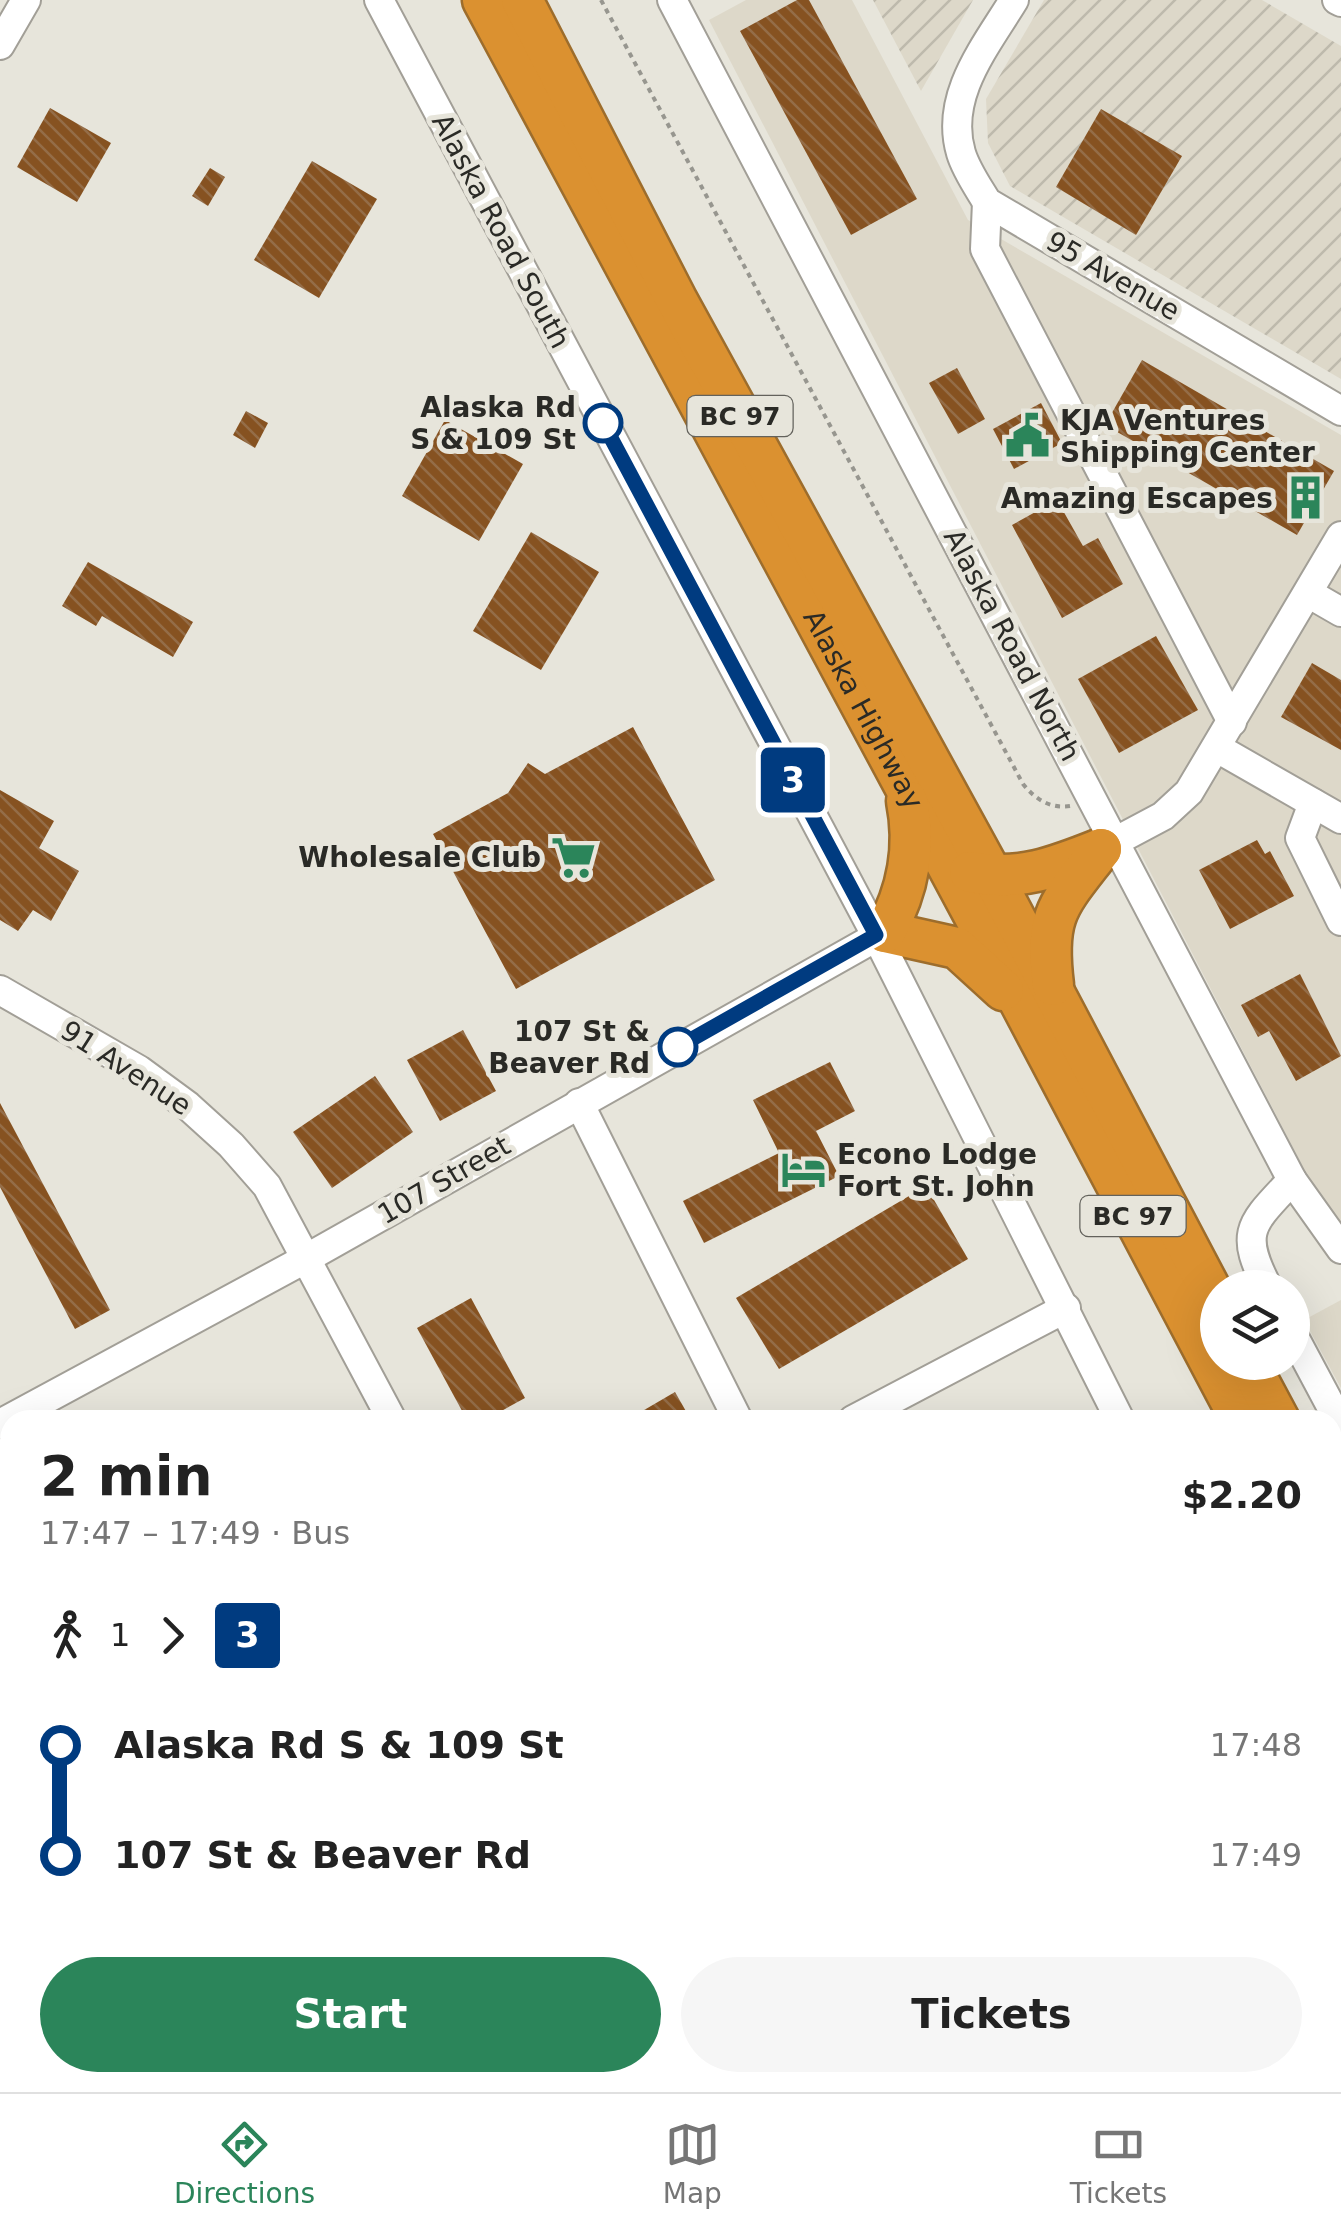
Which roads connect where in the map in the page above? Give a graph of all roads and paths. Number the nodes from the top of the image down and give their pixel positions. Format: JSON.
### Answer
{"nodes":[{"id":1,"x":26,"y":0,"type":"edge"},
{"id":2,"x":379,"y":0,"type":"edge"},
{"id":3,"x":483,"y":0,"type":"edge"},
{"id":4,"x":522,"y":0,"type":"edge"},
{"id":5,"x":601,"y":0,"type":"edge"},
{"id":6,"x":672,"y":0,"type":"edge"},
{"id":7,"x":1014,"y":0,"type":"edge"},
{"id":8,"x":0,"y":45,"type":"edge"},
{"id":9,"x":987,"y":202,"type":"junction"},
{"id":10,"x":1341,"y":410,"type":"edge"},
{"id":11,"x":1341,"y":536,"type":"edge"},
{"id":12,"x":1308,"y":593,"type":"junction"},
{"id":13,"x":1341,"y":612,"type":"edge"},
{"id":14,"x":1232,"y":722,"type":"junction"},
{"id":15,"x":1217,"y":748,"type":"junction"},
{"id":16,"x":905,"y":785,"type":"junction"},
{"id":17,"x":1094,"y":800,"type":"junction"},
{"id":18,"x":1313,"y":803,"type":"junction"},
{"id":19,"x":1341,"y":819,"type":"edge"},
{"id":20,"x":966,"y":828,"type":"junction"},
{"id":21,"x":1108,"y":846,"type":"junction"},
{"id":22,"x":948,"y":867,"type":"junction"},
{"id":23,"x":993,"y":877,"type":"junction"},
{"id":24,"x":1341,"y":921,"type":"edge"},
{"id":25,"x":978,"y":922,"type":"junction"},
{"id":26,"x":881,"y":933,"type":"junction"},
{"id":27,"x":1028,"y":946,"type":"junction"},
{"id":28,"x":0,"y":990,"type":"edge"},
{"id":29,"x":1040,"y":1005,"type":"junction"},
{"id":30,"x":578,"y":1103,"type":"junction"},
{"id":31,"x":1292,"y":1180,"type":"junction"},
{"id":32,"x":1341,"y":1249,"type":"edge"},
{"id":33,"x":307,"y":1258,"type":"junction"},
{"id":34,"x":1259,"y":1270,"type":"edge"},
{"id":35,"x":1200,"y":1274,"type":"edge"},
{"id":36,"x":1066,"y":1308,"type":"junction"},
{"id":37,"x":1310,"y":1367,"type":"edge"},
{"id":38,"x":1258,"y":1380,"type":"edge"},
{"id":39,"x":26,"y":1410,"type":"edge"},
{"id":40,"x":387,"y":1410,"type":"edge"},
{"id":41,"x":733,"y":1410,"type":"edge"},
{"id":42,"x":872,"y":1410,"type":"edge"},
{"id":43,"x":1115,"y":1410,"type":"edge"},
{"id":44,"x":1236,"y":1410,"type":"edge"},
{"id":45,"x":1274,"y":1410,"type":"edge"},
{"id":46,"x":1333,"y":1410,"type":"edge"}],
"edges":[{"from":1,"to":8,"type":"street"},
{"from":2,"to":26,"type":"street","name":"Alaska Road South"},
{"from":3,"to":16,"type":"highway","name":"Alaska Highway","number":"BC 97"},
{"from":4,"to":20,"type":"highway","name":"Alaska Highway","number":"BC 97"},
{"from":5,"to":17,"type":"path"},
{"from":6,"to":17,"type":"street","name":"Alaska Road North"},
{"from":7,"to":9,"type":"street"},
{"from":9,"to":10,"type":"street","name":"95 Avenue"},
{"from":9,"to":14,"type":"street"},
{"from":11,"to":12,"type":"street"},
{"from":12,"to":13,"type":"street"},
{"from":12,"to":14,"type":"street"},
{"from":14,"to":15,"type":"street"},
{"from":15,"to":18,"type":"street"},
{"from":15,"to":21,"type":"street"},
{"from":16,"to":22,"type":"highway","name":"Alaska Highway","number":"BC 97"},
{"from":16,"to":26,"type":"highway"},
{"from":17,"to":21,"type":"street","name":"Alaska Road North"},
{"from":18,"to":19,"type":"street"},
{"from":18,"to":24,"type":"street"},
{"from":20,"to":21,"type":"highway"},
{"from":20,"to":23,"type":"highway","name":"Alaska Highway","number":"BC 97"},
{"from":21,"to":23,"type":"highway"},
{"from":21,"to":29,"type":"highway"},
{"from":21,"to":31,"type":"street","name":"Alaska Road North"},
{"from":22,"to":23,"type":"highway"},
{"from":22,"to":25,"type":"highway","name":"Alaska Highway","number":"BC 97"},
{"from":23,"to":27,"type":"highway","name":"Alaska Highway","number":"BC 97"},
{"from":25,"to":26,"type":"highway"},
{"from":25,"to":27,"type":"highway"},
{"from":25,"to":29,"type":"highway","name":"Alaska Highway","number":"BC 97"},
{"from":26,"to":29,"type":"highway"},
{"from":26,"to":30,"type":"street","name":"107 Street"},
{"from":26,"to":36,"type":"street","name":"Alaska Road South"},
{"from":27,"to":29,"type":"highway","name":"Alaska Highway","number":"BC 97"},
{"from":28,"to":33,"type":"street","name":"91 Avenue"},
{"from":29,"to":35,"type":"highway","name":"Alaska Highway","number":"BC 97"},
{"from":29,"to":44,"type":"highway","name":"Alaska Highway","number":"BC 97"},
{"from":30,"to":33,"type":"street","name":"107 Street"},
{"from":30,"to":41,"type":"street"},
{"from":31,"to":32,"type":"street","name":"Alaska Road North"},
{"from":31,"to":34,"type":"street"},
{"from":33,"to":39,"type":"street","name":"107 Street"},
{"from":33,"to":40,"type":"street","name":"91 Avenue"},
{"from":36,"to":42,"type":"street"},
{"from":36,"to":43,"type":"street","name":"Alaska Road South"},
{"from":37,"to":46,"type":"street"},
{"from":38,"to":45,"type":"highway"}]}
